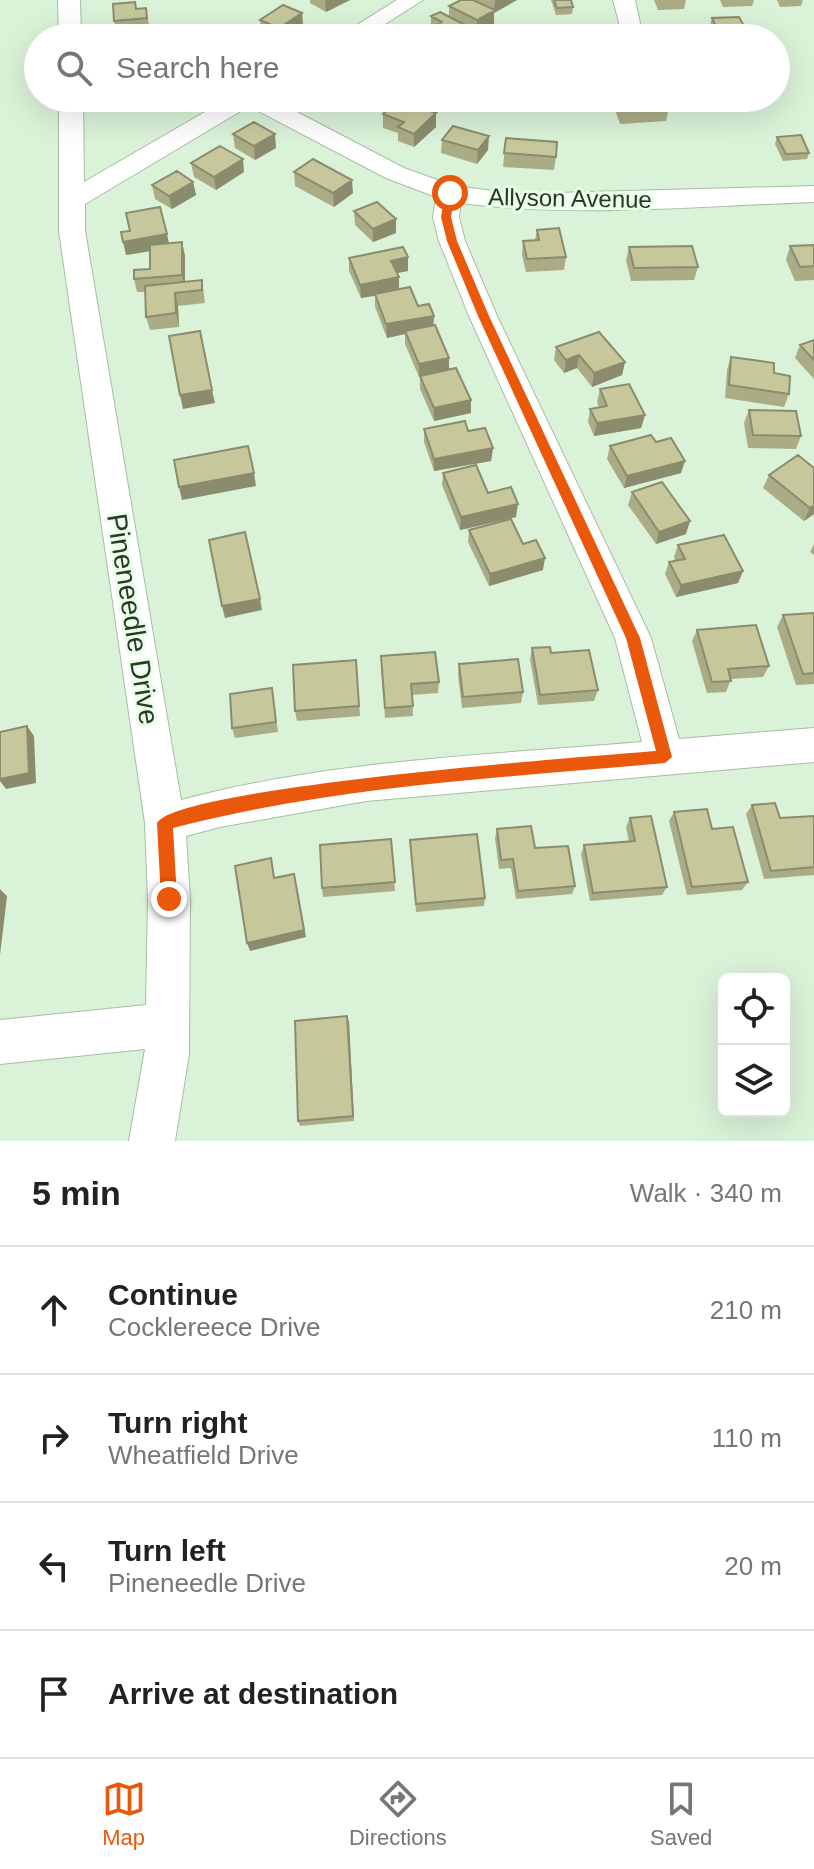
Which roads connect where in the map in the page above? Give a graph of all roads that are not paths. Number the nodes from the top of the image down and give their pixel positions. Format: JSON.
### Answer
{"nodes":[{"id":1,"x":69,"y":0,"type":"edge"},
{"id":2,"x":412,"y":0,"type":"edge"},
{"id":3,"x":624,"y":0,"type":"edge"},
{"id":4,"x":70,"y":24,"type":"edge"},
{"id":5,"x":371,"y":24,"type":"edge"},
{"id":6,"x":629,"y":24,"type":"edge"},
{"id":7,"x":71,"y":112,"type":"edge"},
{"id":8,"x":222,"y":112,"type":"edge"},
{"id":9,"x":279,"y":112,"type":"edge"},
{"id":10,"x":450,"y":193,"type":"junction"},
{"id":11,"x":814,"y":194,"type":"edge"},
{"id":12,"x":72,"y":200,"type":"junction"},
{"id":13,"x":814,"y":745,"type":"edge"},
{"id":14,"x":665,"y":757,"type":"junction"},
{"id":15,"x":165,"y":823,"type":"junction"},
{"id":16,"x":167,"y":1025,"type":"junction"},
{"id":17,"x":0,"y":1042,"type":"edge"},
{"id":18,"x":152,"y":1141,"type":"edge"}],
"edges":[{"from":1,"to":4,"type":"street"},
{"from":2,"to":5,"type":"street"},
{"from":3,"to":6,"type":"street"},
{"from":7,"to":12,"type":"street","name":"Pineneedle Drive"},
{"from":8,"to":12,"type":"street"},
{"from":9,"to":10,"type":"street","name":"Allyson Avenue"},
{"from":10,"to":11,"type":"street","name":"Allyson Avenue"},
{"from":10,"to":14,"type":"street"},
{"from":12,"to":15,"type":"street","name":"Pineneedle Drive"},
{"from":13,"to":14,"type":"street"},
{"from":14,"to":15,"type":"street"},
{"from":15,"to":16,"type":"street","name":"Pineneedle Drive"},
{"from":16,"to":17,"type":"street"},
{"from":16,"to":18,"type":"street","name":"Pineneedle Drive"}]}
